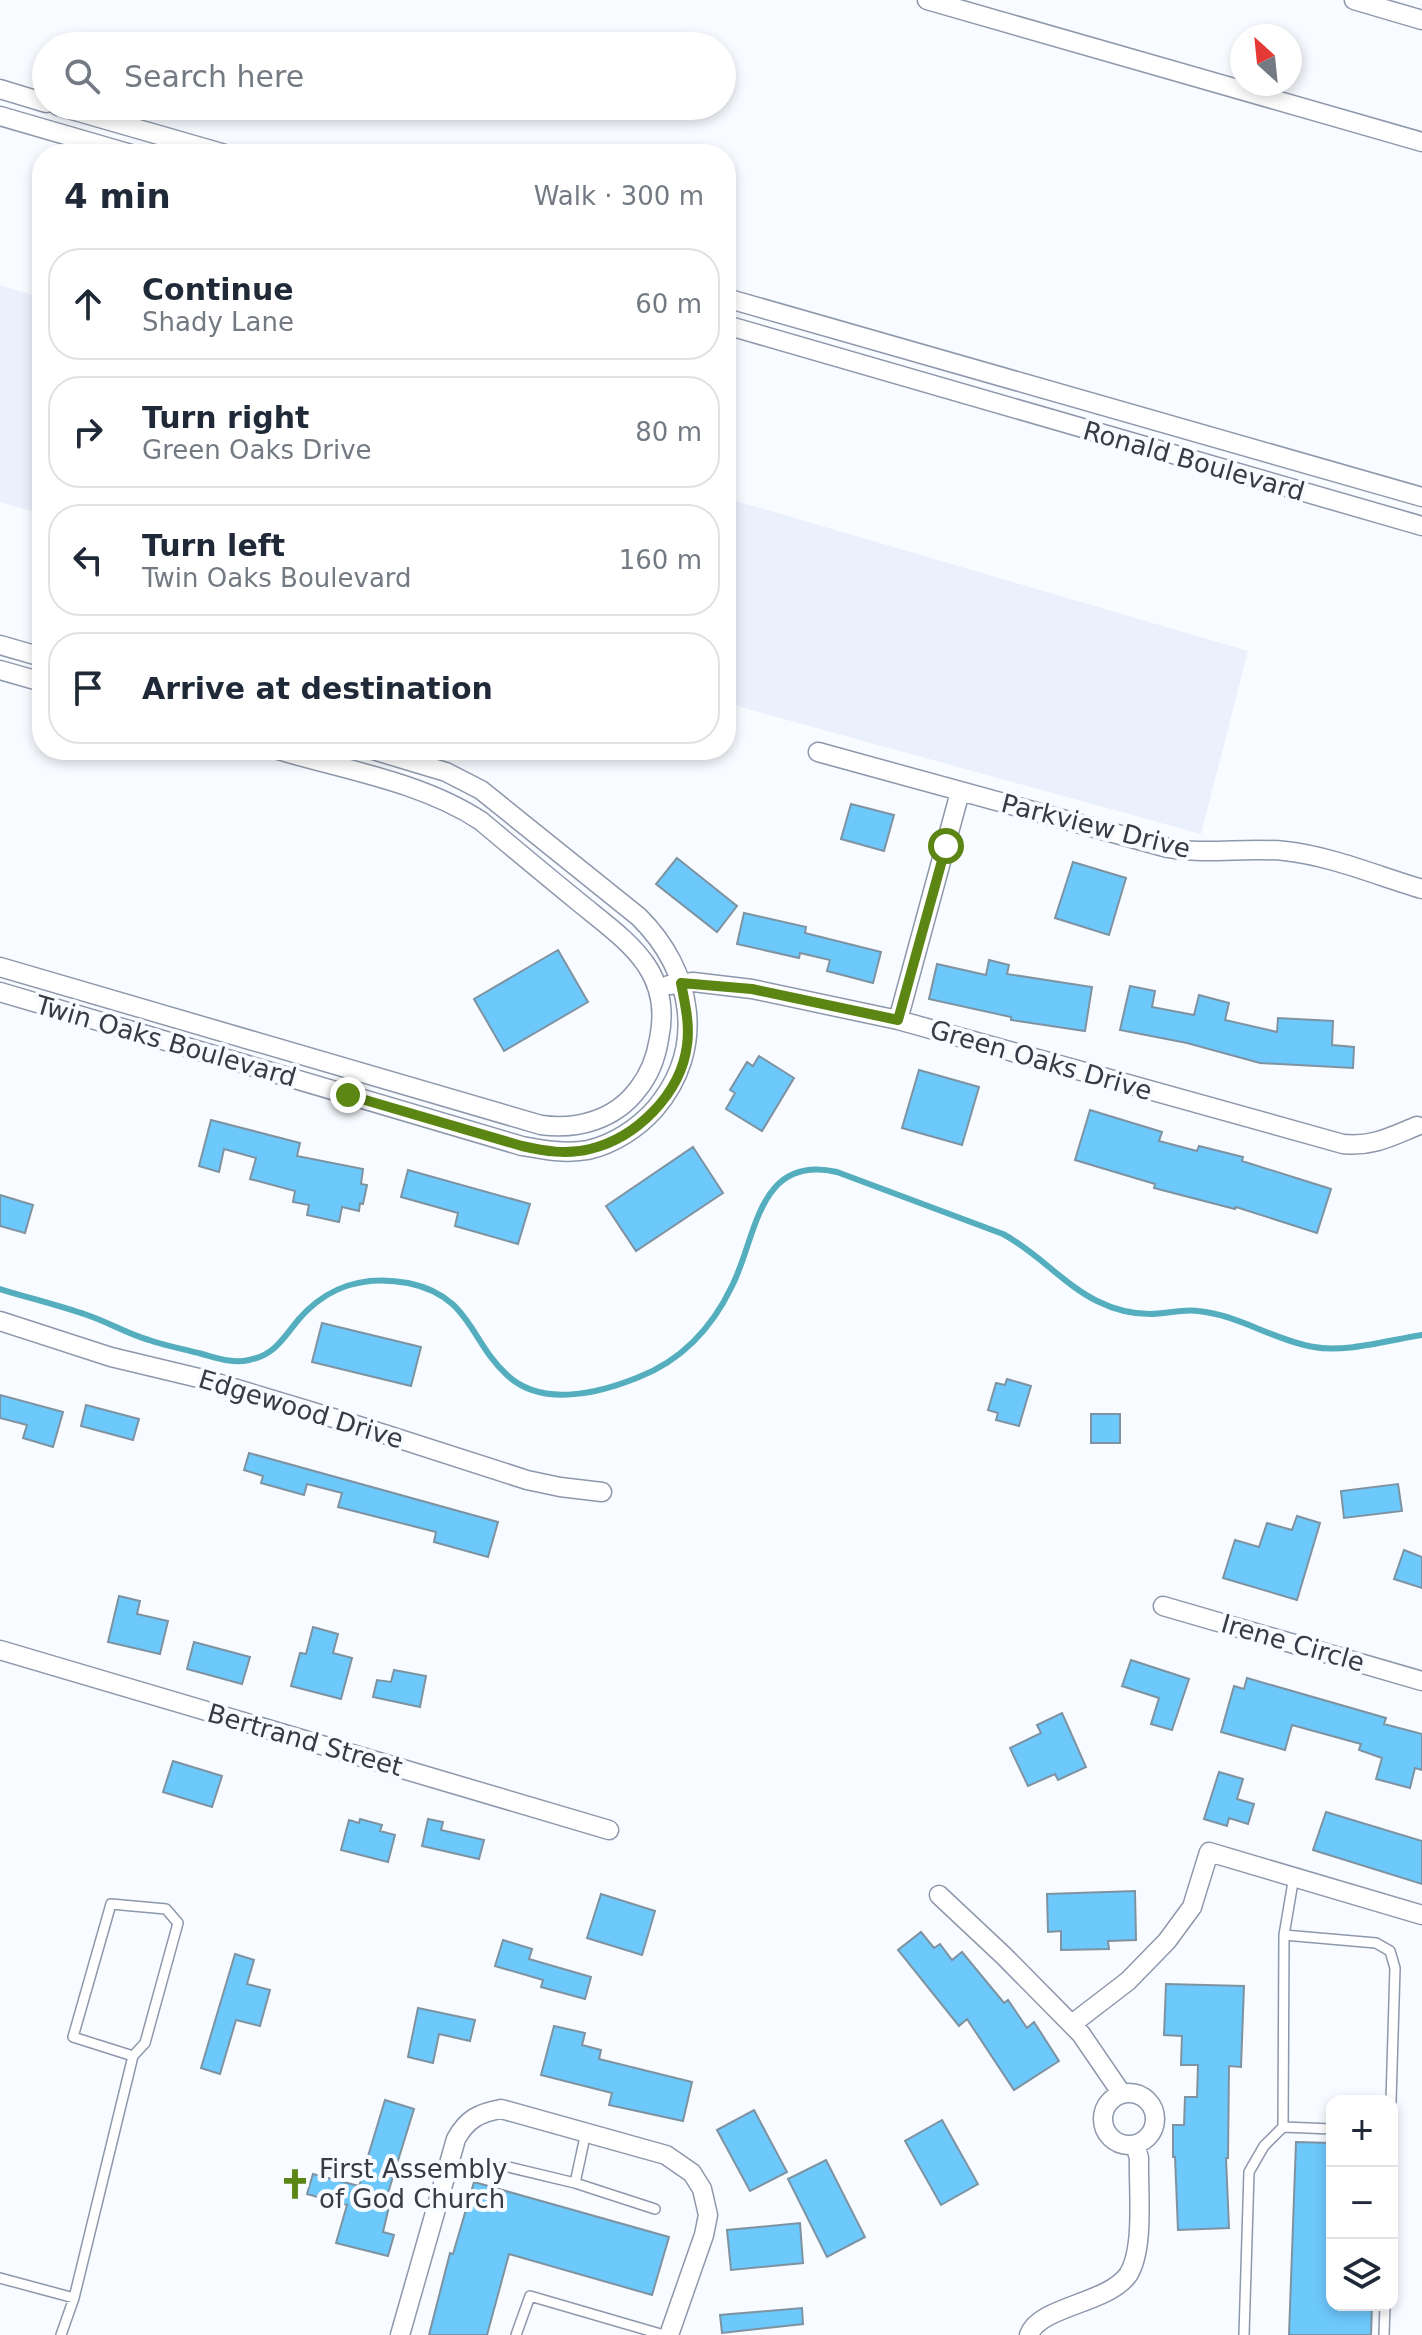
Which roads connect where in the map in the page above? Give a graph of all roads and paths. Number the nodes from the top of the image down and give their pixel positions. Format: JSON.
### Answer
{"nodes":[{"id":1,"x":927,"y":0,"type":"edge"},
{"id":2,"x":1354,"y":0,"type":"edge"},
{"id":3,"x":1422,"y":20,"type":"edge"},
{"id":4,"x":0,"y":89,"type":"edge"},
{"id":5,"x":32,"y":99,"type":"edge"},
{"id":6,"x":0,"y":116,"type":"edge"},
{"id":7,"x":65,"y":120,"type":"edge"},
{"id":8,"x":107,"y":120,"type":"edge"},
{"id":9,"x":65,"y":135,"type":"junction"},
{"id":10,"x":1422,"y":142,"type":"edge"},
{"id":11,"x":96,"y":144,"type":"edge"},
{"id":12,"x":190,"y":144,"type":"edge"},
{"id":13,"x":736,"y":301,"type":"edge"},
{"id":14,"x":736,"y":328,"type":"edge"},
{"id":15,"x":974,"y":369,"type":"junction"},
{"id":16,"x":966,"y":395,"type":"junction"},
{"id":17,"x":1269,"y":454,"type":"junction"},
{"id":18,"x":1262,"y":480,"type":"junction"},
{"id":19,"x":1422,"y":497,"type":"edge"},
{"id":20,"x":1422,"y":526,"type":"edge"},
{"id":21,"x":0,"y":645,"type":"edge"},
{"id":22,"x":32,"y":654,"type":"edge"},
{"id":23,"x":0,"y":670,"type":"edge"},
{"id":24,"x":32,"y":679,"type":"edge"},
{"id":25,"x":818,"y":752,"type":"dead end"},
{"id":26,"x":312,"y":760,"type":"edge"},
{"id":27,"x":406,"y":760,"type":"edge"},
{"id":28,"x":960,"y":792,"type":"junction"},
{"id":29,"x":1422,"y":889,"type":"edge"},
{"id":30,"x":0,"y":967,"type":"edge"},
{"id":31,"x":681,"y":983,"type":"junction"},
{"id":32,"x":659,"y":987,"type":"junction"},
{"id":33,"x":0,"y":992,"type":"edge"},
{"id":34,"x":898,"y":1020,"type":"junction"},
{"id":35,"x":1417,"y":1126,"type":"dead end"},
{"id":36,"x":0,"y":1321,"type":"edge"},
{"id":37,"x":602,"y":1492,"type":"dead end"},
{"id":38,"x":1163,"y":1606,"type":"dead end"},
{"id":39,"x":0,"y":1650,"type":"edge"},
{"id":40,"x":1422,"y":1681,"type":"edge"},
{"id":41,"x":609,"y":1830,"type":"dead end"},
{"id":42,"x":1294,"y":1876,"type":"junction"},
{"id":43,"x":939,"y":1895,"type":"dead end"},
{"id":44,"x":1422,"y":1915,"type":"edge"},
{"id":45,"x":1284,"y":1935,"type":"junction"},
{"id":46,"x":1072,"y":2024,"type":"junction"},
{"id":47,"x":133,"y":2056,"type":"junction"},
{"id":48,"x":1122,"y":2094,"type":"junction"},
{"id":49,"x":1391,"y":2095,"type":"edge"},
{"id":50,"x":1283,"y":2127,"type":"junction"},
{"id":51,"x":1326,"y":2129,"type":"edge"},
{"id":52,"x":586,"y":2132,"type":"junction"},
{"id":53,"x":1135,"y":2145,"type":"junction"},
{"id":54,"x":504,"y":2166,"type":"dead end"},
{"id":55,"x":575,"y":2183,"type":"junction"},
{"id":56,"x":655,"y":2209,"type":"dead end"},
{"id":57,"x":0,"y":2278,"type":"edge"},
{"id":58,"x":74,"y":2298,"type":"junction"},
{"id":59,"x":1385,"y":2311,"type":"edge"},
{"id":60,"x":61,"y":2335,"type":"edge"},
{"id":61,"x":400,"y":2335,"type":"edge"},
{"id":62,"x":516,"y":2335,"type":"edge"},
{"id":63,"x":666,"y":2335,"type":"edge"},
{"id":64,"x":1029,"y":2335,"type":"edge"},
{"id":65,"x":1244,"y":2335,"type":"edge"},
{"id":66,"x":1384,"y":2335,"type":"edge"}],
"edges":[{"from":1,"to":10,"type":"street"},
{"from":2,"to":3,"type":"street"},
{"from":4,"to":5,"type":"street"},
{"from":6,"to":9,"type":"street"},
{"from":7,"to":9,"type":"street"},
{"from":8,"to":12,"type":"street"},
{"from":9,"to":11,"type":"street"},
{"from":13,"to":15,"type":"street","name":"Ronald Boulevard"},
{"from":14,"to":16,"type":"street","name":"Ronald Boulevard"},
{"from":15,"to":16,"type":"street"},
{"from":15,"to":17,"type":"street","name":"Ronald Boulevard"},
{"from":16,"to":18,"type":"street","name":"Ronald Boulevard"},
{"from":17,"to":18,"type":"street"},
{"from":17,"to":19,"type":"street","name":"Ronald Boulevard"},
{"from":18,"to":20,"type":"street","name":"Ronald Boulevard"},
{"from":21,"to":22,"type":"street"},
{"from":23,"to":24,"type":"street"},
{"from":25,"to":28,"type":"street","name":"Parkview Drive"},
{"from":26,"to":32,"type":"street"},
{"from":27,"to":31,"type":"street","name":"Twin Oaks Boulevard"},
{"from":28,"to":29,"type":"street","name":"Parkview Drive"},
{"from":28,"to":34,"type":"street"},
{"from":30,"to":32,"type":"street","name":"Twin Oaks Boulevard"},
{"from":31,"to":32,"type":"street","name":"Green Oaks Drive"},
{"from":31,"to":33,"type":"street","name":"Twin Oaks Boulevard"},
{"from":31,"to":34,"type":"street","name":"Green Oaks Drive"},
{"from":34,"to":35,"type":"street","name":"Green Oaks Drive"},
{"from":36,"to":37,"type":"street","name":"Edgewood Drive"},
{"from":38,"to":40,"type":"street","name":"Irene Circle"},
{"from":39,"to":41,"type":"street","name":"Bertrand Street"},
{"from":42,"to":44,"type":"street"},
{"from":42,"to":45,"type":"lane"},
{"from":42,"to":46,"type":"street"},
{"from":43,"to":46,"type":"street"},
{"from":45,"to":49,"type":"lane"},
{"from":45,"to":50,"type":"lane"},
{"from":46,"to":48,"type":"street"},
{"from":47,"to":47,"type":"lane"},
{"from":47,"to":58,"type":"lane"},
{"from":48,"to":53,"type":"street"},
{"from":48,"to":53,"type":"street"},
{"from":50,"to":51,"type":"lane"},
{"from":50,"to":65,"type":"lane"},
{"from":52,"to":55,"type":"lane"},
{"from":52,"to":61,"type":"street"},
{"from":52,"to":63,"type":"street"},
{"from":53,"to":64,"type":"street"},
{"from":54,"to":55,"type":"lane"},
{"from":55,"to":56,"type":"lane"},
{"from":57,"to":58,"type":"lane"},
{"from":58,"to":60,"type":"lane"},
{"from":59,"to":66,"type":"lane"},
{"from":62,"to":63,"type":"lane"}]}
